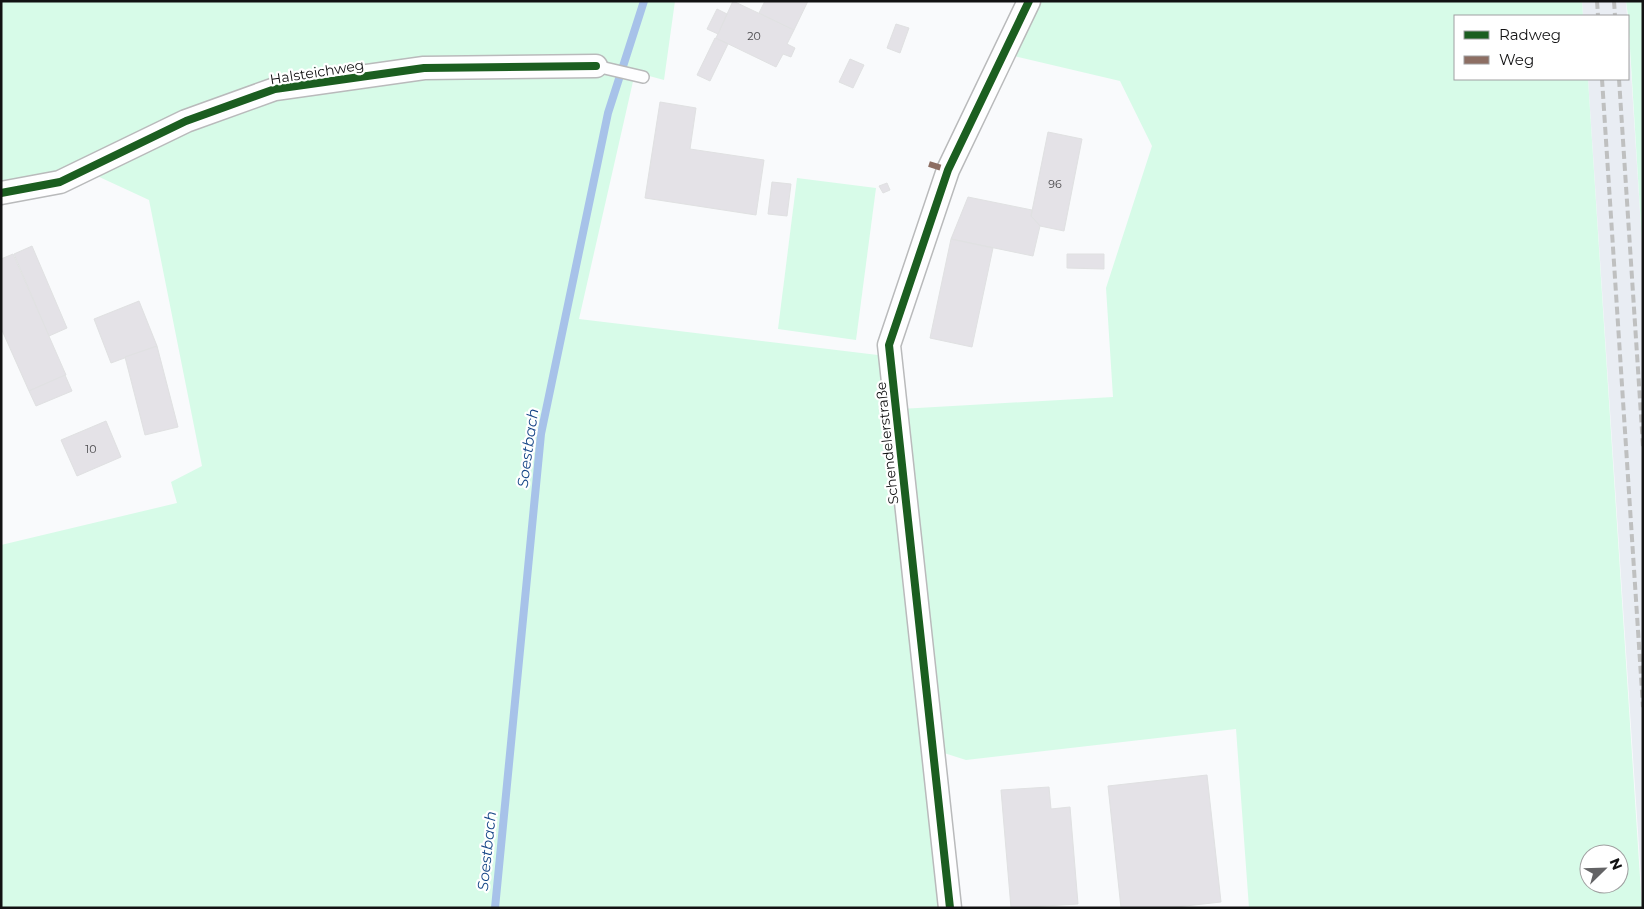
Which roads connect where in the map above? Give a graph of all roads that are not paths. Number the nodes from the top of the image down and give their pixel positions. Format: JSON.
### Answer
{"nodes":[{"id":1,"x":1029,"y":1,"type":"edge"},
{"id":2,"x":596,"y":66,"type":"joint"},
{"id":3,"x":643,"y":77,"type":"dead end"},
{"id":4,"x":1,"y":193,"type":"edge"},
{"id":5,"x":950,"y":908,"type":"edge"}],
"edges":[{"from":1,"to":5,"type":"street","name":"Schendelerstraße"},
{"from":2,"to":3,"type":"lane"},
{"from":2,"to":4,"type":"street","name":"Halsteichweg"}]}
